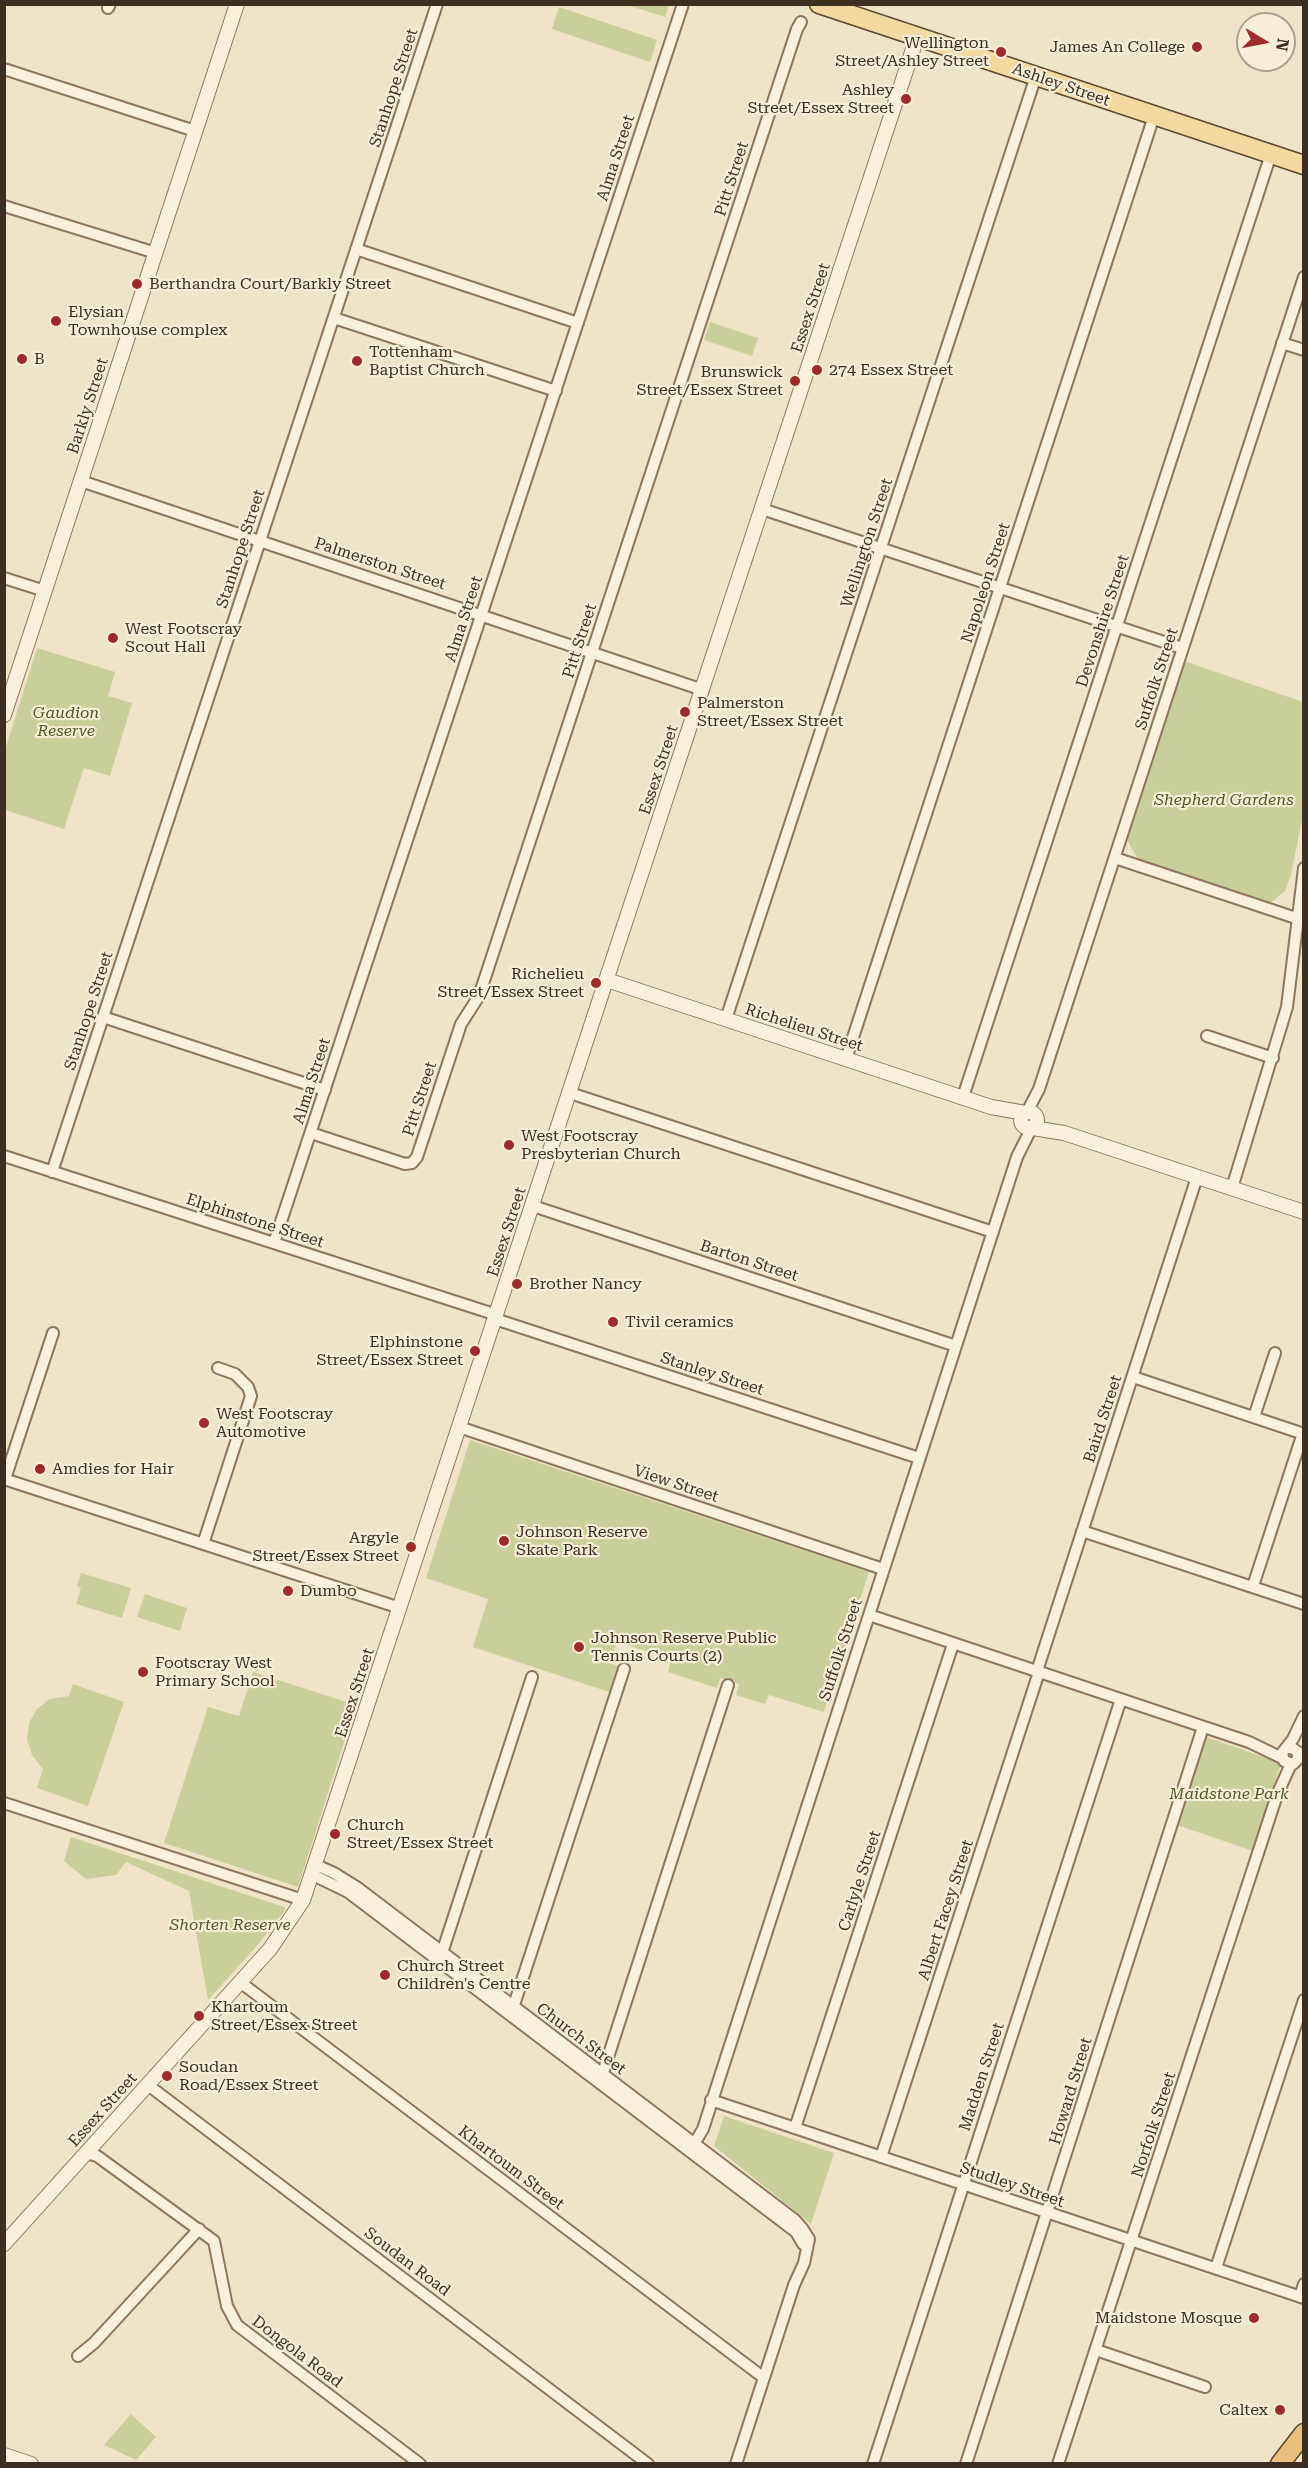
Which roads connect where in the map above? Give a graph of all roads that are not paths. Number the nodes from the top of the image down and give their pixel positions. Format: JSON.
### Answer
{"nodes":[{"id":1,"x":237,"y":4,"type":"edge"},
{"id":2,"x":437,"y":4,"type":"edge"},
{"id":3,"x":682,"y":4,"type":"edge"},
{"id":4,"x":819,"y":4,"type":"edge"},
{"id":5,"x":801,"y":22,"type":"dead end"},
{"id":6,"x":917,"y":37,"type":"junction"},
{"id":7,"x":4,"y":69,"type":"edge"},
{"id":8,"x":1036,"y":76,"type":"junction"},
{"id":9,"x":1154,"y":116,"type":"junction"},
{"id":10,"x":195,"y":131,"type":"junction"},
{"id":11,"x":1271,"y":154,"type":"junction"},
{"id":12,"x":1304,"y":165,"type":"edge"},
{"id":13,"x":4,"y":206,"type":"edge"},
{"id":14,"x":356,"y":249,"type":"junction"},
{"id":15,"x":156,"y":253,"type":"junction"},
{"id":16,"x":1304,"y":277,"type":"edge"},
{"id":17,"x":334,"y":318,"type":"junction"},
{"id":18,"x":578,"y":322,"type":"junction"},
{"id":19,"x":1282,"y":343,"type":"junction"},
{"id":20,"x":1304,"y":350,"type":"edge"},
{"id":21,"x":556,"y":391,"type":"junction"},
{"id":22,"x":81,"y":481,"type":"junction"},
{"id":23,"x":762,"y":509,"type":"junction"},
{"id":24,"x":260,"y":540,"type":"junction"},
{"id":25,"x":881,"y":549,"type":"junction"},
{"id":26,"x":4,"y":578,"type":"edge"},
{"id":27,"x":1000,"y":588,"type":"junction"},
{"id":28,"x":45,"y":591,"type":"junction"},
{"id":29,"x":481,"y":615,"type":"junction"},
{"id":30,"x":1117,"y":627,"type":"junction"},
{"id":31,"x":1182,"y":648,"type":"junction"},
{"id":32,"x":591,"y":653,"type":"junction"},
{"id":33,"x":703,"y":690,"type":"junction"},
{"id":34,"x":4,"y":715,"type":"edge"},
{"id":35,"x":1115,"y":858,"type":"junction"},
{"id":36,"x":1304,"y":868,"type":"edge"},
{"id":37,"x":1296,"y":918,"type":"junction"},
{"id":38,"x":607,"y":980,"type":"junction"},
{"id":39,"x":103,"y":1017,"type":"junction"},
{"id":40,"x":726,"y":1019,"type":"junction"},
{"id":41,"x":1207,"y":1036,"type":"dead end"},
{"id":42,"x":1273,"y":1058,"type":"junction"},
{"id":43,"x":846,"y":1059,"type":"junction"},
{"id":44,"x":325,"y":1090,"type":"junction"},
{"id":45,"x":570,"y":1093,"type":"junction"},
{"id":46,"x":963,"y":1097,"type":"junction"},
{"id":47,"x":1029,"y":1120,"type":"junction"},
{"id":48,"x":311,"y":1133,"type":"junction"},
{"id":49,"x":4,"y":1156,"type":"edge"},
{"id":50,"x":52,"y":1172,"type":"junction"},
{"id":51,"x":1197,"y":1177,"type":"junction"},
{"id":52,"x":1232,"y":1188,"type":"junction"},
{"id":53,"x":533,"y":1206,"type":"junction"},
{"id":54,"x":1304,"y":1212,"type":"edge"},
{"id":55,"x":993,"y":1232,"type":"junction"},
{"id":56,"x":274,"y":1243,"type":"junction"},
{"id":57,"x":496,"y":1317,"type":"junction"},
{"id":58,"x":53,"y":1333,"type":"dead end"},
{"id":59,"x":956,"y":1346,"type":"junction"},
{"id":60,"x":1275,"y":1353,"type":"dead end"},
{"id":61,"x":218,"y":1368,"type":"dead end"},
{"id":62,"x":1133,"y":1377,"type":"junction"},
{"id":63,"x":1254,"y":1417,"type":"junction"},
{"id":64,"x":459,"y":1427,"type":"junction"},
{"id":65,"x":1303,"y":1433,"type":"edge"},
{"id":66,"x":919,"y":1458,"type":"junction"},
{"id":67,"x":5,"y":1479,"type":"edge"},
{"id":68,"x":1082,"y":1531,"type":"junction"},
{"id":69,"x":203,"y":1544,"type":"junction"},
{"id":70,"x":883,"y":1569,"type":"junction"},
{"id":71,"x":1253,"y":1586,"type":"junction"},
{"id":72,"x":1304,"y":1604,"type":"edge"},
{"id":73,"x":400,"y":1608,"type":"junction"},
{"id":74,"x":869,"y":1615,"type":"junction"},
{"id":75,"x":953,"y":1644,"type":"junction"},
{"id":76,"x":624,"y":1669,"type":"dead end"},
{"id":77,"x":1038,"y":1671,"type":"junction"},
{"id":78,"x":532,"y":1677,"type":"dead end"},
{"id":79,"x":728,"y":1685,"type":"dead end"},
{"id":80,"x":1121,"y":1699,"type":"junction"},
{"id":81,"x":1303,"y":1716,"type":"edge"},
{"id":82,"x":1203,"y":1727,"type":"junction"},
{"id":83,"x":1293,"y":1757,"type":"edge"},
{"id":84,"x":4,"y":1803,"type":"edge"},
{"id":85,"x":314,"y":1870,"type":"junction"},
{"id":86,"x":303,"y":1900,"type":"junction"},
{"id":87,"x":441,"y":1957,"type":"junction"},
{"id":88,"x":240,"y":1982,"type":"junction"},
{"id":89,"x":1304,"y":2000,"type":"edge"},
{"id":90,"x":512,"y":2011,"type":"junction"},
{"id":91,"x":601,"y":2078,"type":"junction"},
{"id":92,"x":148,"y":2085,"type":"junction"},
{"id":93,"x":711,"y":2100,"type":"junction"},
{"id":94,"x":795,"y":2128,"type":"junction"},
{"id":95,"x":693,"y":2148,"type":"junction"},
{"id":96,"x":86,"y":2153,"type":"junction"},
{"id":97,"x":881,"y":2157,"type":"junction"},
{"id":98,"x":964,"y":2184,"type":"junction"},
{"id":99,"x":1048,"y":2213,"type":"junction"},
{"id":100,"x":199,"y":2229,"type":"junction"},
{"id":101,"x":1132,"y":2241,"type":"junction"},
{"id":102,"x":4,"y":2244,"type":"edge"},
{"id":103,"x":1216,"y":2268,"type":"junction"},
{"id":104,"x":1304,"y":2284,"type":"edge"},
{"id":105,"x":1302,"y":2297,"type":"edge"},
{"id":106,"x":1096,"y":2350,"type":"junction"},
{"id":107,"x":78,"y":2356,"type":"dead end"},
{"id":108,"x":764,"y":2378,"type":"junction"},
{"id":109,"x":1205,"y":2387,"type":"dead end"},
{"id":110,"x":1304,"y":2433,"type":"edge"},
{"id":111,"x":4,"y":2455,"type":"edge"},
{"id":112,"x":31,"y":2463,"type":"edge"},
{"id":113,"x":420,"y":2463,"type":"edge"},
{"id":114,"x":648,"y":2463,"type":"edge"},
{"id":115,"x":736,"y":2463,"type":"edge"},
{"id":116,"x":873,"y":2463,"type":"edge"},
{"id":117,"x":966,"y":2463,"type":"edge"},
{"id":118,"x":1058,"y":2463,"type":"edge"},
{"id":119,"x":1280,"y":2463,"type":"edge"}],
"edges":[{"from":1,"to":10,"type":"street","name":"Barkly Street"},
{"from":2,"to":14,"type":"street","name":"Stanhope Street"},
{"from":3,"to":18,"type":"street","name":"Alma Street"},
{"from":4,"to":6,"type":"main road","name":"Ashley Street"},
{"from":5,"to":32,"type":"street","name":"Pitt Street"},
{"from":6,"to":8,"type":"main road","name":"Ashley Street"},
{"from":6,"to":23,"type":"street","name":"Essex Street"},
{"from":7,"to":10,"type":"street"},
{"from":8,"to":9,"type":"main road","name":"Ashley Street"},
{"from":8,"to":25,"type":"street","name":"Wellington Street"},
{"from":9,"to":11,"type":"main road","name":"Ashley Street"},
{"from":9,"to":27,"type":"street","name":"Napoleon Street"},
{"from":10,"to":15,"type":"street","name":"Barkly Street"},
{"from":11,"to":12,"type":"main road","name":"Ashley Street"},
{"from":11,"to":30,"type":"street","name":"Devonshire Street"},
{"from":13,"to":15,"type":"street"},
{"from":14,"to":17,"type":"street","name":"Stanhope Street"},
{"from":14,"to":18,"type":"street"},
{"from":15,"to":22,"type":"street","name":"Barkly Street"},
{"from":16,"to":19,"type":"street","name":"Suffolk Street"},
{"from":17,"to":21,"type":"street"},
{"from":17,"to":24,"type":"street","name":"Stanhope Street"},
{"from":18,"to":21,"type":"street","name":"Alma Street"},
{"from":19,"to":20,"type":"street"},
{"from":19,"to":31,"type":"street","name":"Suffolk Street"},
{"from":21,"to":29,"type":"street","name":"Alma Street"},
{"from":22,"to":24,"type":"street","name":"Palmerston Street"},
{"from":22,"to":28,"type":"street","name":"Barkly Street"},
{"from":23,"to":25,"type":"street"},
{"from":23,"to":33,"type":"street","name":"Essex Street"},
{"from":24,"to":29,"type":"street","name":"Palmerston Street"},
{"from":24,"to":39,"type":"street","name":"Stanhope Street"},
{"from":25,"to":27,"type":"street"},
{"from":25,"to":40,"type":"street","name":"Wellington Street"},
{"from":26,"to":28,"type":"street"},
{"from":27,"to":30,"type":"street"},
{"from":27,"to":43,"type":"street","name":"Napoleon Street"},
{"from":28,"to":34,"type":"street","name":"Barkly Street"},
{"from":29,"to":32,"type":"street","name":"Palmerston Street"},
{"from":29,"to":44,"type":"street","name":"Alma Street"},
{"from":30,"to":31,"type":"street"},
{"from":30,"to":46,"type":"street","name":"Devonshire Street"},
{"from":31,"to":35,"type":"street","name":"Suffolk Street"},
{"from":32,"to":33,"type":"street","name":"Palmerston Street"},
{"from":32,"to":48,"type":"street","name":"Pitt Street"},
{"from":33,"to":38,"type":"street","name":"Essex Street"},
{"from":35,"to":37,"type":"street"},
{"from":35,"to":47,"type":"street","name":"Suffolk Street"},
{"from":36,"to":37,"type":"street"},
{"from":37,"to":42,"type":"street"},
{"from":38,"to":40,"type":"street","name":"Richelieu Street"},
{"from":38,"to":45,"type":"street","name":"Essex Street"},
{"from":39,"to":44,"type":"street"},
{"from":39,"to":50,"type":"street","name":"Stanhope Street"},
{"from":40,"to":43,"type":"street","name":"Richelieu Street"},
{"from":41,"to":42,"type":"street"},
{"from":42,"to":52,"type":"street"},
{"from":43,"to":46,"type":"street","name":"Richelieu Street"},
{"from":44,"to":48,"type":"street","name":"Alma Street"},
{"from":45,"to":53,"type":"street","name":"Essex Street"},
{"from":45,"to":55,"type":"street"},
{"from":46,"to":47,"type":"street","name":"Richelieu Street"},
{"from":47,"to":51,"type":"street","name":"Richelieu Street"},
{"from":47,"to":55,"type":"street","name":"Suffolk Street"},
{"from":48,"to":56,"type":"street","name":"Alma Street"},
{"from":49,"to":50,"type":"street","name":"Elphinstone Street"},
{"from":50,"to":56,"type":"street","name":"Elphinstone Street"},
{"from":51,"to":52,"type":"street","name":"Richelieu Street"},
{"from":51,"to":62,"type":"street","name":"Baird Street"},
{"from":52,"to":54,"type":"street","name":"Richelieu Street"},
{"from":53,"to":57,"type":"street","name":"Essex Street"},
{"from":53,"to":59,"type":"street","name":"Barton Street"},
{"from":55,"to":59,"type":"street","name":"Suffolk Street"},
{"from":56,"to":57,"type":"street","name":"Elphinstone Street"},
{"from":57,"to":64,"type":"street","name":"Essex Street"},
{"from":57,"to":66,"type":"street","name":"Stanley Street"},
{"from":58,"to":67,"type":"street"},
{"from":59,"to":66,"type":"street","name":"Suffolk Street"},
{"from":60,"to":63,"type":"street"},
{"from":61,"to":69,"type":"street"},
{"from":62,"to":63,"type":"street"},
{"from":62,"to":68,"type":"street","name":"Baird Street"},
{"from":63,"to":65,"type":"street"},
{"from":64,"to":70,"type":"street","name":"View Street"},
{"from":64,"to":73,"type":"street","name":"Essex Street"},
{"from":65,"to":71,"type":"street"},
{"from":66,"to":70,"type":"street","name":"Suffolk Street"},
{"from":67,"to":69,"type":"street"},
{"from":68,"to":71,"type":"street"},
{"from":68,"to":77,"type":"street","name":"Baird Street"},
{"from":69,"to":73,"type":"street"},
{"from":70,"to":74,"type":"street","name":"Suffolk Street"},
{"from":71,"to":72,"type":"street"},
{"from":73,"to":85,"type":"street","name":"Essex Street"},
{"from":74,"to":75,"type":"street"},
{"from":74,"to":93,"type":"street","name":"Suffolk Street"},
{"from":75,"to":77,"type":"street"},
{"from":75,"to":94,"type":"street","name":"Carlyle Street"},
{"from":76,"to":90,"type":"street"},
{"from":77,"to":80,"type":"street"},
{"from":77,"to":97,"type":"street","name":"Albert Facey Street"},
{"from":78,"to":87,"type":"street"},
{"from":79,"to":91,"type":"street"},
{"from":80,"to":82,"type":"street"},
{"from":80,"to":98,"type":"street","name":"Madden Street"},
{"from":81,"to":83,"type":"street","name":"Norfolk Street"},
{"from":82,"to":83,"type":"street"},
{"from":82,"to":99,"type":"street","name":"Howard Street"},
{"from":83,"to":101,"type":"street","name":"Norfolk Street"},
{"from":84,"to":86,"type":"street"},
{"from":85,"to":86,"type":"street","name":"Essex Street"},
{"from":85,"to":87,"type":"street","name":"Church Street"},
{"from":86,"to":88,"type":"street","name":"Essex Street"},
{"from":87,"to":90,"type":"street","name":"Church Street"},
{"from":88,"to":92,"type":"street","name":"Essex Street"},
{"from":88,"to":108,"type":"street","name":"Khartoum Street"},
{"from":89,"to":103,"type":"street"},
{"from":90,"to":91,"type":"street","name":"Church Street"},
{"from":91,"to":95,"type":"street","name":"Church Street"},
{"from":92,"to":96,"type":"street","name":"Essex Street"},
{"from":92,"to":114,"type":"street","name":"Soudan Road"},
{"from":93,"to":94,"type":"street","name":"Studley Street"},
{"from":93,"to":95,"type":"street","name":"Suffolk Street"},
{"from":94,"to":97,"type":"street","name":"Studley Street"},
{"from":95,"to":108,"type":"street","name":"Church Street"},
{"from":96,"to":100,"type":"street","name":"Dongola Road"},
{"from":96,"to":102,"type":"street","name":"Essex Street"},
{"from":97,"to":98,"type":"street","name":"Studley Street"},
{"from":98,"to":99,"type":"street","name":"Studley Street"},
{"from":98,"to":116,"type":"street","name":"Madden Street"},
{"from":99,"to":101,"type":"street","name":"Studley Street"},
{"from":99,"to":117,"type":"street","name":"Howard Street"},
{"from":100,"to":107,"type":"street"},
{"from":100,"to":113,"type":"street","name":"Dongola Road"},
{"from":101,"to":103,"type":"street","name":"Studley Street"},
{"from":101,"to":106,"type":"street","name":"Norfolk Street"},
{"from":103,"to":105,"type":"street","name":"Studley Street"},
{"from":104,"to":105,"type":"street"},
{"from":106,"to":109,"type":"street"},
{"from":106,"to":118,"type":"street","name":"Norfolk Street"},
{"from":108,"to":115,"type":"street"},
{"from":110,"to":119,"type":"highway"},
{"from":111,"to":112,"type":"street"}]}
